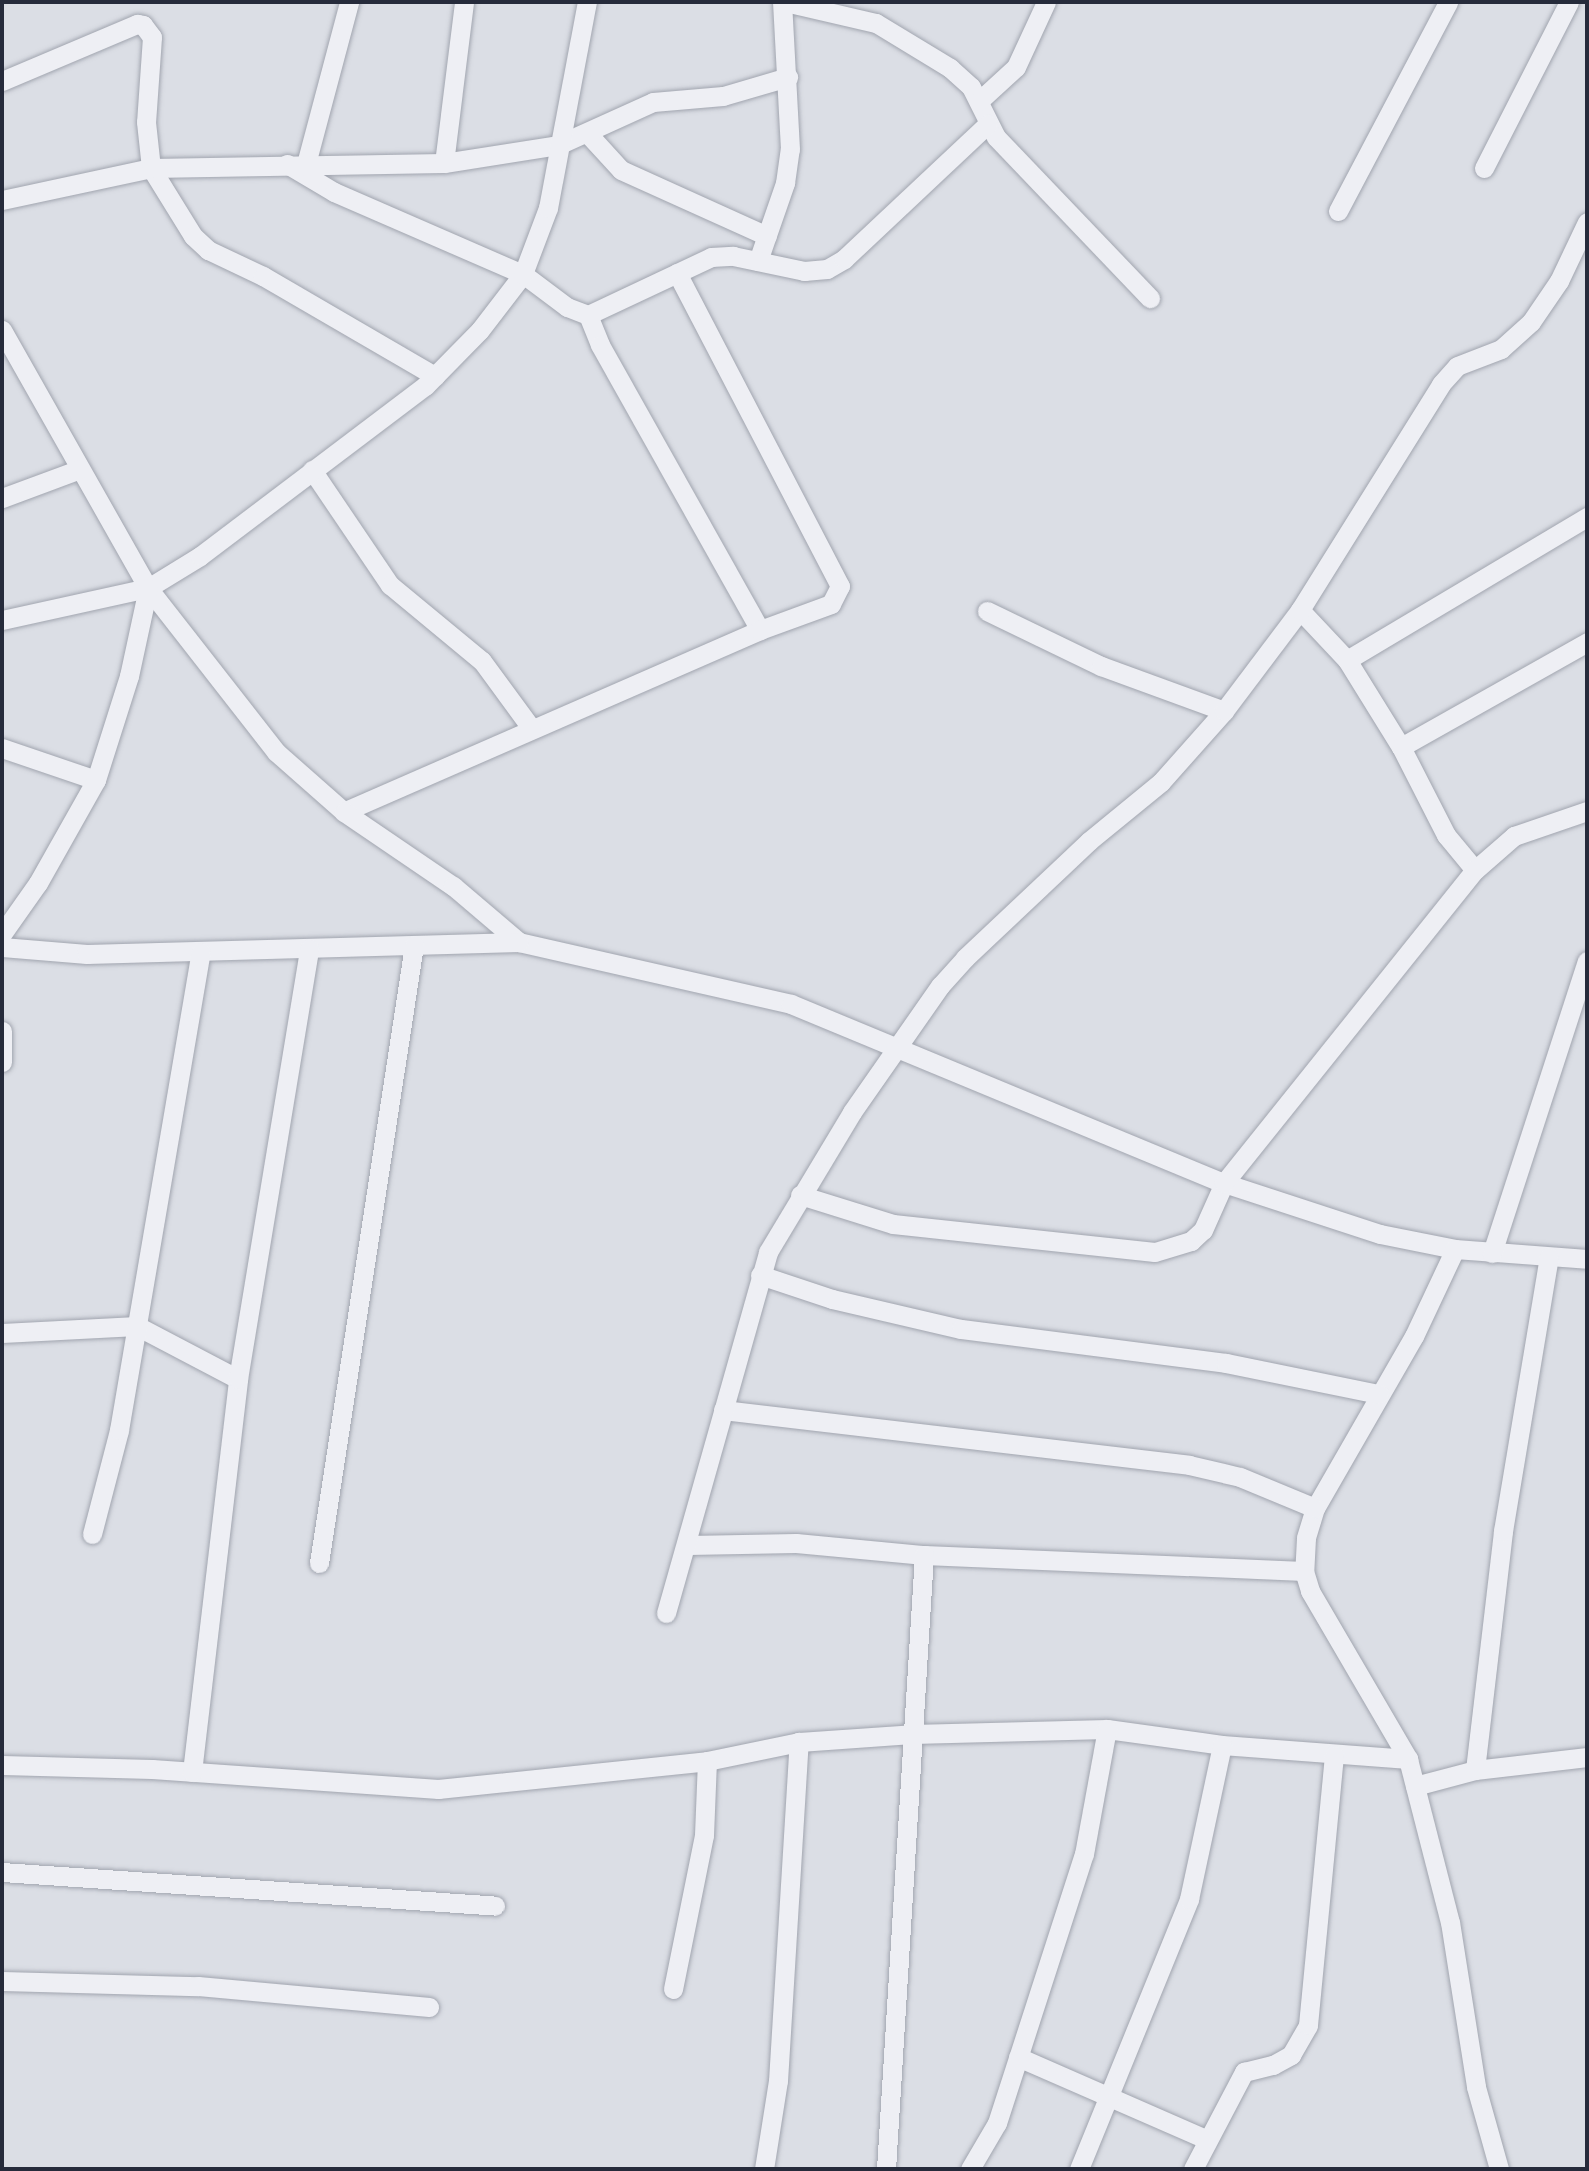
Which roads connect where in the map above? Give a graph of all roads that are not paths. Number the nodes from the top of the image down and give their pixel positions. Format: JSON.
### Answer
{"nodes":[{"id":1,"x":349,"y":2,"type":"edge"},
{"id":2,"x":464,"y":2,"type":"edge"},
{"id":3,"x":587,"y":2,"type":"edge"},
{"id":4,"x":784,"y":2,"type":"edge"},
{"id":5,"x":1046,"y":2,"type":"edge"},
{"id":6,"x":1448,"y":2,"type":"edge"},
{"id":7,"x":1569,"y":2,"type":"edge"},
{"id":8,"x":789,"y":77,"type":"junction"},
{"id":9,"x":2,"y":81,"type":"edge"},
{"id":10,"x":979,"y":101,"type":"junction"},
{"id":11,"x":988,"y":124,"type":"junction"},
{"id":12,"x":589,"y":135,"type":"junction"},
{"id":13,"x":558,"y":145,"type":"junction"},
{"id":14,"x":444,"y":163,"type":"junction"},
{"id":15,"x":296,"y":164,"type":"junction"},
{"id":16,"x":151,"y":168,"type":"junction"},
{"id":17,"x":1484,"y":168,"type":"dead end"},
{"id":18,"x":2,"y":200,"type":"edge"},
{"id":19,"x":1338,"y":211,"type":"dead end"},
{"id":20,"x":1587,"y":222,"type":"edge"},
{"id":21,"x":767,"y":236,"type":"junction"},
{"id":22,"x":758,"y":261,"type":"junction"},
{"id":23,"x":677,"y":272,"type":"junction"},
{"id":24,"x":523,"y":274,"type":"junction"},
{"id":25,"x":1150,"y":298,"type":"dead end"},
{"id":26,"x":588,"y":315,"type":"junction"},
{"id":27,"x":2,"y":330,"type":"edge"},
{"id":28,"x":8,"y":356,"type":"edge"},
{"id":29,"x":435,"y":376,"type":"junction"},
{"id":30,"x":80,"y":469,"type":"junction"},
{"id":31,"x":312,"y":470,"type":"junction"},
{"id":32,"x":2,"y":498,"type":"edge"},
{"id":33,"x":1587,"y":517,"type":"edge"},
{"id":34,"x":148,"y":588,"type":"junction"},
{"id":35,"x":1300,"y":610,"type":"junction"},
{"id":36,"x":987,"y":611,"type":"dead end"},
{"id":37,"x":2,"y":620,"type":"edge"},
{"id":38,"x":760,"y":630,"type":"junction"},
{"id":39,"x":1587,"y":642,"type":"edge"},
{"id":40,"x":1347,"y":660,"type":"junction"},
{"id":41,"x":1224,"y":711,"type":"junction"},
{"id":42,"x":531,"y":728,"type":"junction"},
{"id":43,"x":1401,"y":747,"type":"junction"},
{"id":44,"x":2,"y":748,"type":"edge"},
{"id":45,"x":96,"y":780,"type":"junction"},
{"id":46,"x":1587,"y":811,"type":"edge"},
{"id":47,"x":344,"y":812,"type":"junction"},
{"id":48,"x":1475,"y":870,"type":"junction"},
{"id":49,"x":2,"y":934,"type":"edge"},
{"id":50,"x":519,"y":942,"type":"junction"},
{"id":51,"x":414,"y":946,"type":"junction"},
{"id":52,"x":2,"y":947,"type":"edge"},
{"id":53,"x":309,"y":949,"type":"junction"},
{"id":54,"x":201,"y":952,"type":"junction"},
{"id":55,"x":1587,"y":961,"type":"edge"},
{"id":56,"x":2,"y":1031,"type":"edge"},
{"id":57,"x":896,"y":1048,"type":"junction"},
{"id":58,"x":2,"y":1062,"type":"edge"},
{"id":59,"x":1224,"y":1183,"type":"junction"},
{"id":60,"x":800,"y":1195,"type":"junction"},
{"id":61,"x":1455,"y":1249,"type":"junction"},
{"id":62,"x":1492,"y":1253,"type":"junction"},
{"id":63,"x":1549,"y":1257,"type":"junction"},
{"id":64,"x":1587,"y":1259,"type":"edge"},
{"id":65,"x":760,"y":1275,"type":"junction"},
{"id":66,"x":137,"y":1326,"type":"junction"},
{"id":67,"x":2,"y":1333,"type":"edge"},
{"id":68,"x":238,"y":1379,"type":"junction"},
{"id":69,"x":1379,"y":1394,"type":"junction"},
{"id":70,"x":723,"y":1410,"type":"junction"},
{"id":71,"x":1315,"y":1508,"type":"junction"},
{"id":72,"x":92,"y":1534,"type":"dead end"},
{"id":73,"x":688,"y":1545,"type":"junction"},
{"id":74,"x":924,"y":1555,"type":"junction"},
{"id":75,"x":319,"y":1563,"type":"dead end"},
{"id":76,"x":1304,"y":1571,"type":"junction"},
{"id":77,"x":666,"y":1613,"type":"dead end"},
{"id":78,"x":1107,"y":1729,"type":"junction"},
{"id":79,"x":912,"y":1734,"type":"junction"},
{"id":80,"x":799,"y":1742,"type":"junction"},
{"id":81,"x":1222,"y":1745,"type":"junction"},
{"id":82,"x":1334,"y":1755,"type":"junction"},
{"id":83,"x":1587,"y":1757,"type":"edge"},
{"id":84,"x":1408,"y":1759,"type":"junction"},
{"id":85,"x":707,"y":1761,"type":"junction"},
{"id":86,"x":2,"y":1765,"type":"edge"},
{"id":87,"x":1475,"y":1770,"type":"junction"},
{"id":88,"x":192,"y":1772,"type":"junction"},
{"id":89,"x":1415,"y":1786,"type":"junction"},
{"id":90,"x":2,"y":1872,"type":"edge"},
{"id":91,"x":495,"y":1906,"type":"dead end"},
{"id":92,"x":2,"y":1981,"type":"edge"},
{"id":93,"x":673,"y":1989,"type":"dead end"},
{"id":94,"x":429,"y":2007,"type":"dead end"},
{"id":95,"x":1018,"y":2057,"type":"junction"},
{"id":96,"x":1111,"y":2096,"type":"junction"},
{"id":97,"x":1208,"y":2140,"type":"junction"},
{"id":98,"x":764,"y":2169,"type":"edge"},
{"id":99,"x":886,"y":2169,"type":"edge"},
{"id":100,"x":970,"y":2169,"type":"edge"},
{"id":101,"x":1079,"y":2169,"type":"edge"},
{"id":102,"x":1193,"y":2169,"type":"edge"},
{"id":103,"x":1499,"y":2169,"type":"edge"}],
"edges":[{"from":1,"to":15,"type":"street"},
{"from":2,"to":14,"type":"street"},
{"from":3,"to":13,"type":"street"},
{"from":4,"to":8,"type":"street"},
{"from":4,"to":10,"type":"street"},
{"from":5,"to":10,"type":"street"},
{"from":6,"to":19,"type":"street"},
{"from":7,"to":17,"type":"street"},
{"from":8,"to":12,"type":"street"},
{"from":8,"to":21,"type":"street"},
{"from":9,"to":16,"type":"street"},
{"from":10,"to":11,"type":"street"},
{"from":11,"to":22,"type":"street"},
{"from":11,"to":25,"type":"street"},
{"from":12,"to":13,"type":"street"},
{"from":12,"to":21,"type":"street"},
{"from":13,"to":14,"type":"street"},
{"from":13,"to":24,"type":"street"},
{"from":14,"to":15,"type":"street"},
{"from":15,"to":16,"type":"street"},
{"from":15,"to":24,"type":"street"},
{"from":16,"to":18,"type":"street"},
{"from":16,"to":29,"type":"street"},
{"from":20,"to":35,"type":"street"},
{"from":21,"to":22,"type":"street"},
{"from":22,"to":23,"type":"street"},
{"from":23,"to":26,"type":"street"},
{"from":23,"to":38,"type":"street"},
{"from":24,"to":26,"type":"street"},
{"from":24,"to":29,"type":"street"},
{"from":26,"to":38,"type":"street"},
{"from":27,"to":28,"type":"street"},
{"from":28,"to":30,"type":"street"},
{"from":29,"to":31,"type":"street"},
{"from":30,"to":32,"type":"street"},
{"from":30,"to":34,"type":"street"},
{"from":31,"to":34,"type":"street"},
{"from":31,"to":42,"type":"street"},
{"from":33,"to":40,"type":"street"},
{"from":34,"to":37,"type":"street"},
{"from":34,"to":45,"type":"street"},
{"from":34,"to":47,"type":"street"},
{"from":35,"to":40,"type":"street"},
{"from":35,"to":41,"type":"street"},
{"from":36,"to":41,"type":"street"},
{"from":38,"to":42,"type":"street"},
{"from":39,"to":43,"type":"street"},
{"from":40,"to":43,"type":"street"},
{"from":41,"to":57,"type":"street"},
{"from":42,"to":47,"type":"street"},
{"from":43,"to":48,"type":"street"},
{"from":44,"to":45,"type":"street"},
{"from":45,"to":49,"type":"street"},
{"from":46,"to":48,"type":"street"},
{"from":47,"to":50,"type":"street"},
{"from":48,"to":59,"type":"street"},
{"from":50,"to":51,"type":"street"},
{"from":50,"to":57,"type":"street"},
{"from":51,"to":53,"type":"street"},
{"from":51,"to":75,"type":"street"},
{"from":52,"to":54,"type":"street"},
{"from":53,"to":54,"type":"street"},
{"from":53,"to":68,"type":"street"},
{"from":54,"to":66,"type":"street"},
{"from":55,"to":62,"type":"street"},
{"from":56,"to":58,"type":"street"},
{"from":57,"to":59,"type":"street"},
{"from":57,"to":60,"type":"street"},
{"from":59,"to":60,"type":"street"},
{"from":59,"to":61,"type":"street"},
{"from":60,"to":65,"type":"street"},
{"from":61,"to":62,"type":"street"},
{"from":61,"to":69,"type":"street"},
{"from":62,"to":63,"type":"street"},
{"from":63,"to":64,"type":"street"},
{"from":63,"to":87,"type":"street"},
{"from":65,"to":69,"type":"street"},
{"from":65,"to":70,"type":"street"},
{"from":66,"to":67,"type":"street"},
{"from":66,"to":68,"type":"street"},
{"from":66,"to":72,"type":"street"},
{"from":68,"to":88,"type":"street"},
{"from":69,"to":71,"type":"street"},
{"from":70,"to":71,"type":"street"},
{"from":70,"to":73,"type":"street"},
{"from":71,"to":76,"type":"street"},
{"from":73,"to":74,"type":"street"},
{"from":73,"to":77,"type":"street"},
{"from":74,"to":76,"type":"street"},
{"from":74,"to":79,"type":"street"},
{"from":76,"to":84,"type":"street"},
{"from":78,"to":79,"type":"street"},
{"from":78,"to":81,"type":"street"},
{"from":78,"to":95,"type":"street"},
{"from":79,"to":80,"type":"street"},
{"from":79,"to":99,"type":"street"},
{"from":80,"to":85,"type":"street"},
{"from":80,"to":98,"type":"street"},
{"from":81,"to":82,"type":"street"},
{"from":81,"to":96,"type":"street"},
{"from":82,"to":84,"type":"street"},
{"from":82,"to":97,"type":"street"},
{"from":83,"to":87,"type":"street"},
{"from":84,"to":89,"type":"street"},
{"from":85,"to":88,"type":"street"},
{"from":85,"to":93,"type":"street"},
{"from":86,"to":88,"type":"street"},
{"from":87,"to":89,"type":"street"},
{"from":89,"to":103,"type":"street"},
{"from":90,"to":91,"type":"street"},
{"from":92,"to":94,"type":"street"},
{"from":95,"to":96,"type":"street"},
{"from":95,"to":100,"type":"street"},
{"from":96,"to":97,"type":"street"},
{"from":96,"to":101,"type":"street"},
{"from":97,"to":102,"type":"street"}]}
